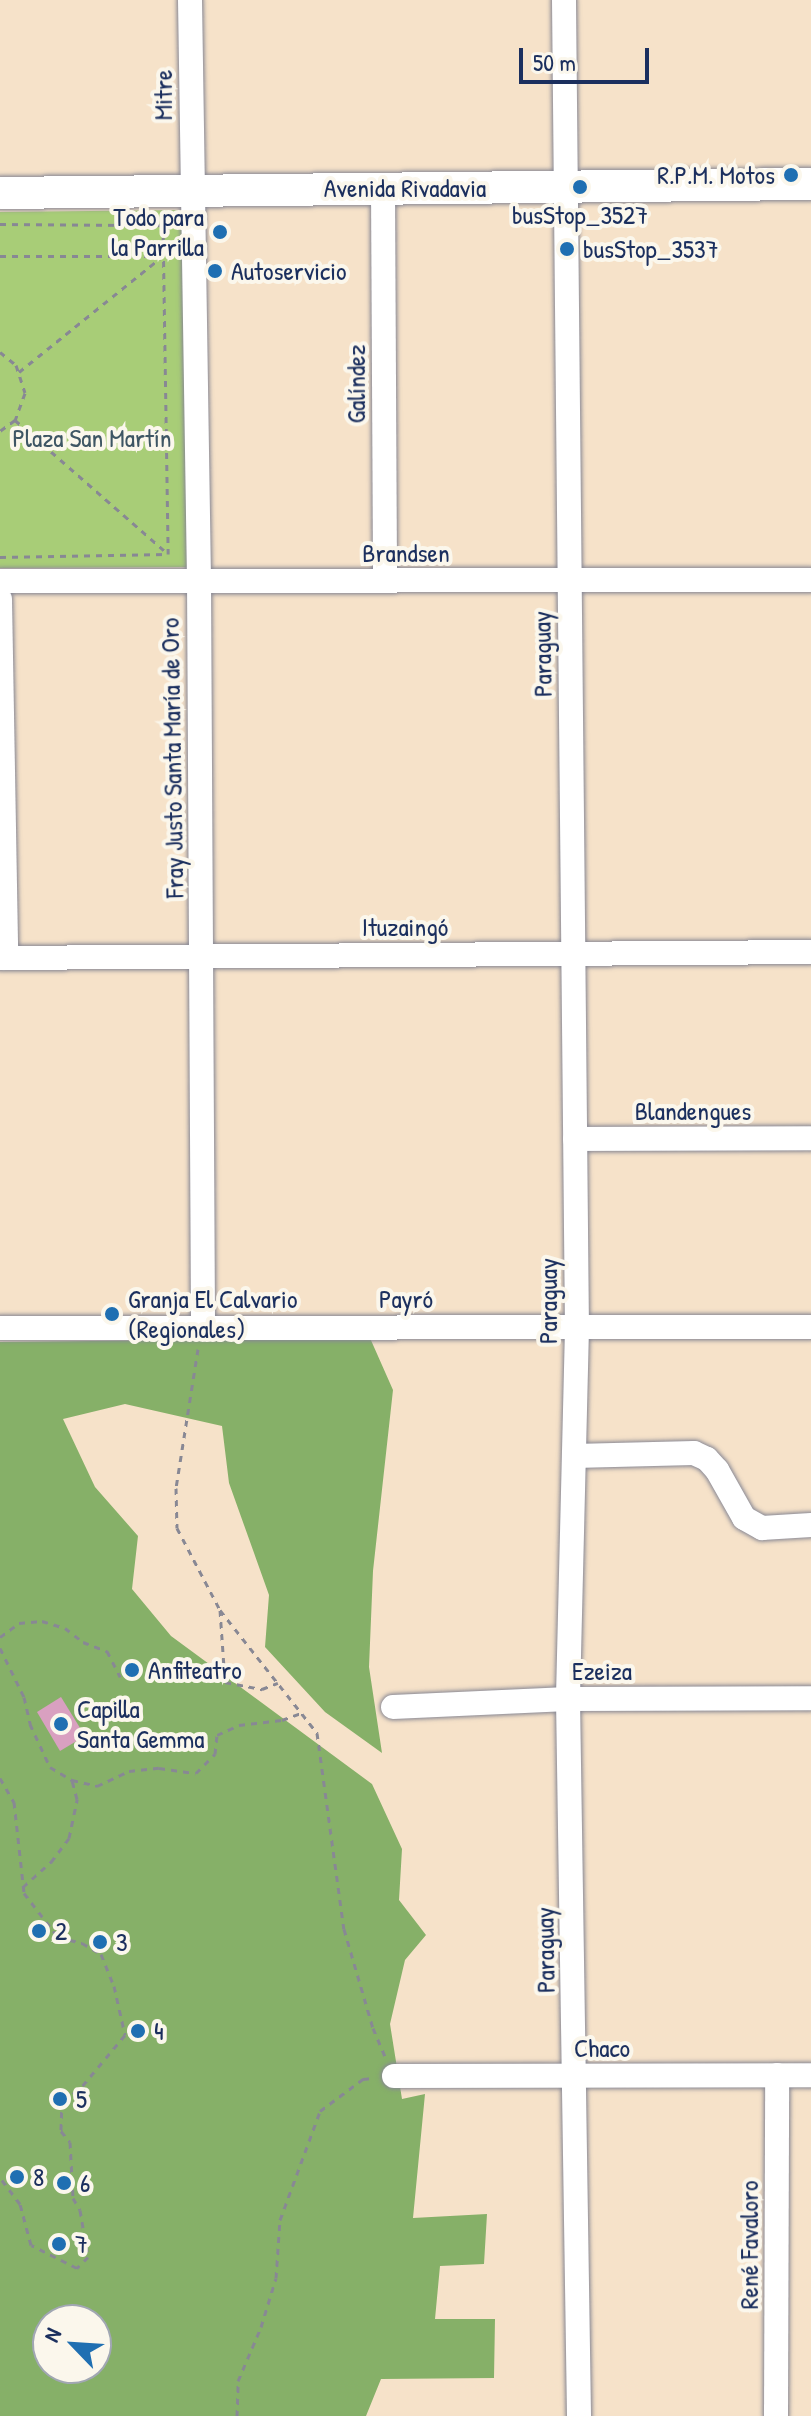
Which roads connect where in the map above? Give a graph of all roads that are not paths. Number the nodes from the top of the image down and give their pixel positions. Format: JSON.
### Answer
{"nodes":[{"id":1,"x":190,"y":0,"type":"edge"},
{"id":2,"x":564,"y":0,"type":"edge"},
{"id":3,"x":811,"y":184,"type":"edge"},
{"id":4,"x":566,"y":187,"type":"junction"},
{"id":5,"x":383,"y":188,"type":"junction"},
{"id":6,"x":192,"y":190,"type":"junction"},
{"id":7,"x":0,"y":193,"type":"edge"},
{"id":8,"x":199,"y":580,"type":"junction"},
{"id":9,"x":385,"y":580,"type":"junction"},
{"id":10,"x":811,"y":580,"type":"edge"},
{"id":11,"x":0,"y":581,"type":"edge"},
{"id":12,"x":570,"y":582,"type":"junction"},
{"id":13,"x":0,"y":599,"type":"edge"},
{"id":14,"x":811,"y":952,"type":"edge"},
{"id":15,"x":573,"y":954,"type":"junction"},
{"id":16,"x":202,"y":957,"type":"junction"},
{"id":17,"x":3,"y":958,"type":"edge"},
{"id":18,"x":811,"y":1138,"type":"edge"},
{"id":19,"x":575,"y":1139,"type":"junction"},
{"id":20,"x":203,"y":1326,"type":"junction"},
{"id":21,"x":811,"y":1327,"type":"edge"},
{"id":22,"x":0,"y":1328,"type":"edge"},
{"id":23,"x":577,"y":1328,"type":"junction"},
{"id":24,"x":574,"y":1456,"type":"junction"},
{"id":25,"x":811,"y":1525,"type":"edge"},
{"id":26,"x":811,"y":1698,"type":"edge"},
{"id":27,"x":568,"y":1699,"type":"junction"},
{"id":28,"x":393,"y":1707,"type":"dead end"},
{"id":29,"x":777,"y":2075,"type":"junction"},
{"id":30,"x":811,"y":2075,"type":"edge"},
{"id":31,"x":394,"y":2076,"type":"road end"},
{"id":32,"x":576,"y":2077,"type":"junction"},
{"id":33,"x":579,"y":2416,"type":"edge"},
{"id":34,"x":776,"y":2416,"type":"edge"}],
"edges":[{"from":1,"to":6,"type":"street","name":"Mitre"},
{"from":2,"to":4,"type":"street","name":"Paraguay"},
{"from":3,"to":4,"type":"main road","name":"Avenida Rivadavia"},
{"from":4,"to":5,"type":"main road","name":"Avenida Rivadavia"},
{"from":4,"to":12,"type":"street","name":"Paraguay"},
{"from":5,"to":6,"type":"main road","name":"Avenida Rivadavia"},
{"from":5,"to":9,"type":"street","name":"Galíndez"},
{"from":6,"to":7,"type":"main road","name":"Avenida Rivadavia"},
{"from":6,"to":8,"type":"street","name":"Fray Justo Santa María de Oro"},
{"from":8,"to":9,"type":"street","name":"Brandsen"},
{"from":8,"to":11,"type":"street","name":"Brandsen"},
{"from":8,"to":16,"type":"street","name":"Fray Justo Santa María de Oro"},
{"from":9,"to":12,"type":"street","name":"Brandsen"},
{"from":10,"to":12,"type":"street","name":"Brandsen"},
{"from":12,"to":15,"type":"street","name":"Paraguay"},
{"from":13,"to":17,"type":"street"},
{"from":14,"to":15,"type":"street","name":"Ituzaingó"},
{"from":15,"to":16,"type":"street","name":"Ituzaingó"},
{"from":15,"to":19,"type":"street","name":"Paraguay"},
{"from":16,"to":17,"type":"street","name":"Ituzaingó"},
{"from":16,"to":20,"type":"street","name":"Fray Justo Santa María de Oro"},
{"from":18,"to":19,"type":"street","name":"Blandengues"},
{"from":19,"to":23,"type":"street","name":"Paraguay"},
{"from":20,"to":22,"type":"street","name":"Payró"},
{"from":20,"to":23,"type":"street","name":"Payró"},
{"from":21,"to":23,"type":"street","name":"Payró"},
{"from":23,"to":24,"type":"street","name":"Paraguay"},
{"from":24,"to":25,"type":"street"},
{"from":24,"to":27,"type":"street","name":"Paraguay"},
{"from":26,"to":27,"type":"street","name":"Ezeiza"},
{"from":27,"to":28,"type":"street","name":"Ezeiza"},
{"from":27,"to":32,"type":"street","name":"Paraguay"},
{"from":29,"to":30,"type":"street","name":"Chaco"},
{"from":29,"to":32,"type":"street","name":"Chaco"},
{"from":29,"to":34,"type":"street","name":"René Favaloro"},
{"from":31,"to":32,"type":"street","name":"Chaco"},
{"from":32,"to":33,"type":"street","name":"Paraguay"}]}
